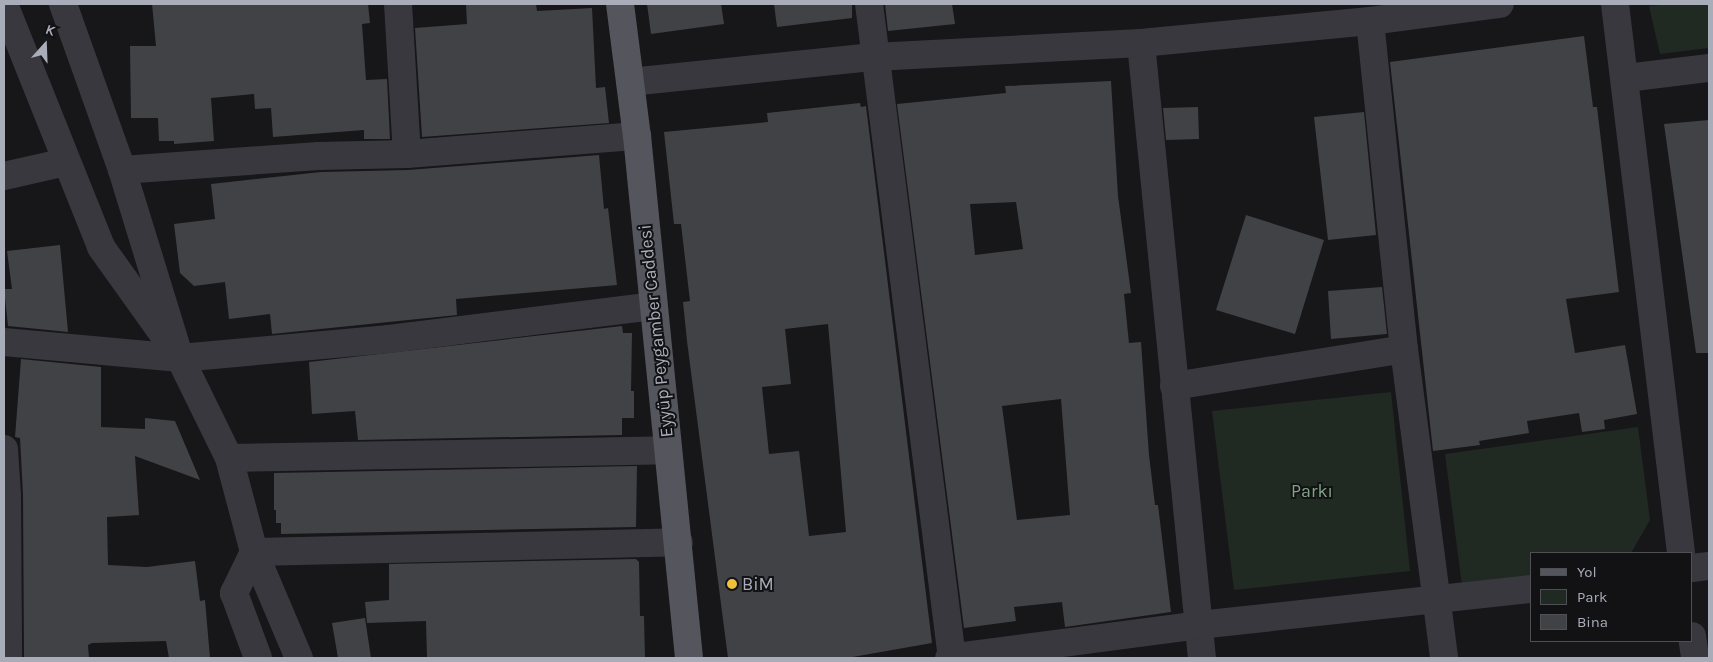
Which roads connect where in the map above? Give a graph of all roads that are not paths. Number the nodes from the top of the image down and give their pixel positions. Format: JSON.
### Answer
{"nodes":[{"id":1,"x":4,"y":4,"type":"edge"},
{"id":2,"x":63,"y":4,"type":"edge"},
{"id":3,"x":398,"y":4,"type":"edge"},
{"id":4,"x":620,"y":4,"type":"edge"},
{"id":5,"x":869,"y":4,"type":"edge"},
{"id":6,"x":1500,"y":4,"type":"edge"},
{"id":7,"x":1614,"y":4,"type":"edge"},
{"id":8,"x":1370,"y":21,"type":"junction"},
{"id":9,"x":1141,"y":43,"type":"junction"},
{"id":10,"x":874,"y":57,"type":"junction"},
{"id":11,"x":1709,"y":68,"type":"edge"},
{"id":12,"x":1626,"y":78,"type":"junction"},
{"id":13,"x":630,"y":82,"type":"junction"},
{"id":14,"x":637,"y":136,"type":"junction"},
{"id":15,"x":407,"y":154,"type":"junction"},
{"id":16,"x":66,"y":162,"type":"junction"},
{"id":17,"x":122,"y":170,"type":"junction"},
{"id":18,"x":4,"y":176,"type":"edge"},
{"id":19,"x":653,"y":306,"type":"junction"},
{"id":20,"x":4,"y":342,"type":"edge"},
{"id":21,"x":1404,"y":350,"type":"junction"},
{"id":22,"x":180,"y":358,"type":"junction"},
{"id":23,"x":1174,"y":386,"type":"junction"},
{"id":24,"x":4,"y":449,"type":"edge"},
{"id":25,"x":668,"y":450,"type":"junction"},
{"id":26,"x":230,"y":458,"type":"junction"},
{"id":27,"x":679,"y":542,"type":"junction"},
{"id":28,"x":254,"y":552,"type":"junction"},
{"id":29,"x":1681,"y":552,"type":"edge"},
{"id":30,"x":5,"y":558,"type":"edge"},
{"id":31,"x":1709,"y":566,"type":"edge"},
{"id":32,"x":1693,"y":568,"type":"edge"},
{"id":33,"x":1530,"y":588,"type":"edge"},
{"id":34,"x":1437,"y":600,"type":"junction"},
{"id":35,"x":1199,"y":625,"type":"junction"},
{"id":36,"x":1693,"y":642,"type":"edge"},
{"id":37,"x":8,"y":658,"type":"edge"},
{"id":38,"x":258,"y":658,"type":"edge"},
{"id":39,"x":299,"y":658,"type":"edge"},
{"id":40,"x":689,"y":658,"type":"edge"},
{"id":41,"x":951,"y":658,"type":"edge"},
{"id":42,"x":1202,"y":658,"type":"edge"},
{"id":43,"x":1444,"y":658,"type":"edge"},
{"id":44,"x":1695,"y":658,"type":"edge"}],
"edges":[{"from":1,"to":16,"type":"street"},
{"from":2,"to":17,"type":"street"},
{"from":3,"to":15,"type":"street"},
{"from":4,"to":13,"type":"main road","name":"Eyyüp Peygamber Caddesi"},
{"from":5,"to":10,"type":"street"},
{"from":6,"to":8,"type":"street"},
{"from":7,"to":12,"type":"street"},
{"from":8,"to":9,"type":"street"},
{"from":8,"to":21,"type":"street"},
{"from":9,"to":10,"type":"street"},
{"from":9,"to":23,"type":"street"},
{"from":10,"to":13,"type":"street"},
{"from":10,"to":41,"type":"street"},
{"from":11,"to":12,"type":"street"},
{"from":12,"to":29,"type":"street"},
{"from":13,"to":14,"type":"main road","name":"Eyyüp Peygamber Caddesi"},
{"from":14,"to":15,"type":"street"},
{"from":14,"to":19,"type":"main road","name":"Eyyüp Peygamber Caddesi"},
{"from":15,"to":17,"type":"street"},
{"from":16,"to":18,"type":"street"},
{"from":16,"to":22,"type":"street"},
{"from":17,"to":22,"type":"street"},
{"from":19,"to":22,"type":"street"},
{"from":19,"to":25,"type":"main road","name":"Eyyüp Peygamber Caddesi"},
{"from":20,"to":22,"type":"street"},
{"from":21,"to":23,"type":"street"},
{"from":21,"to":34,"type":"street"},
{"from":22,"to":26,"type":"street"},
{"from":23,"to":35,"type":"street"},
{"from":24,"to":30,"type":"street"},
{"from":25,"to":26,"type":"street"},
{"from":25,"to":27,"type":"main road","name":"Eyyüp Peygamber Caddesi"},
{"from":26,"to":28,"type":"street"},
{"from":27,"to":28,"type":"street"},
{"from":27,"to":40,"type":"main road","name":"Eyyüp Peygamber Caddesi"},
{"from":28,"to":38,"type":"street"},
{"from":28,"to":39,"type":"street"},
{"from":30,"to":37,"type":"street"},
{"from":31,"to":32,"type":"street"},
{"from":33,"to":34,"type":"street"},
{"from":34,"to":35,"type":"street"},
{"from":34,"to":43,"type":"street"},
{"from":35,"to":41,"type":"street"},
{"from":35,"to":42,"type":"street"},
{"from":36,"to":44,"type":"street"}]}
